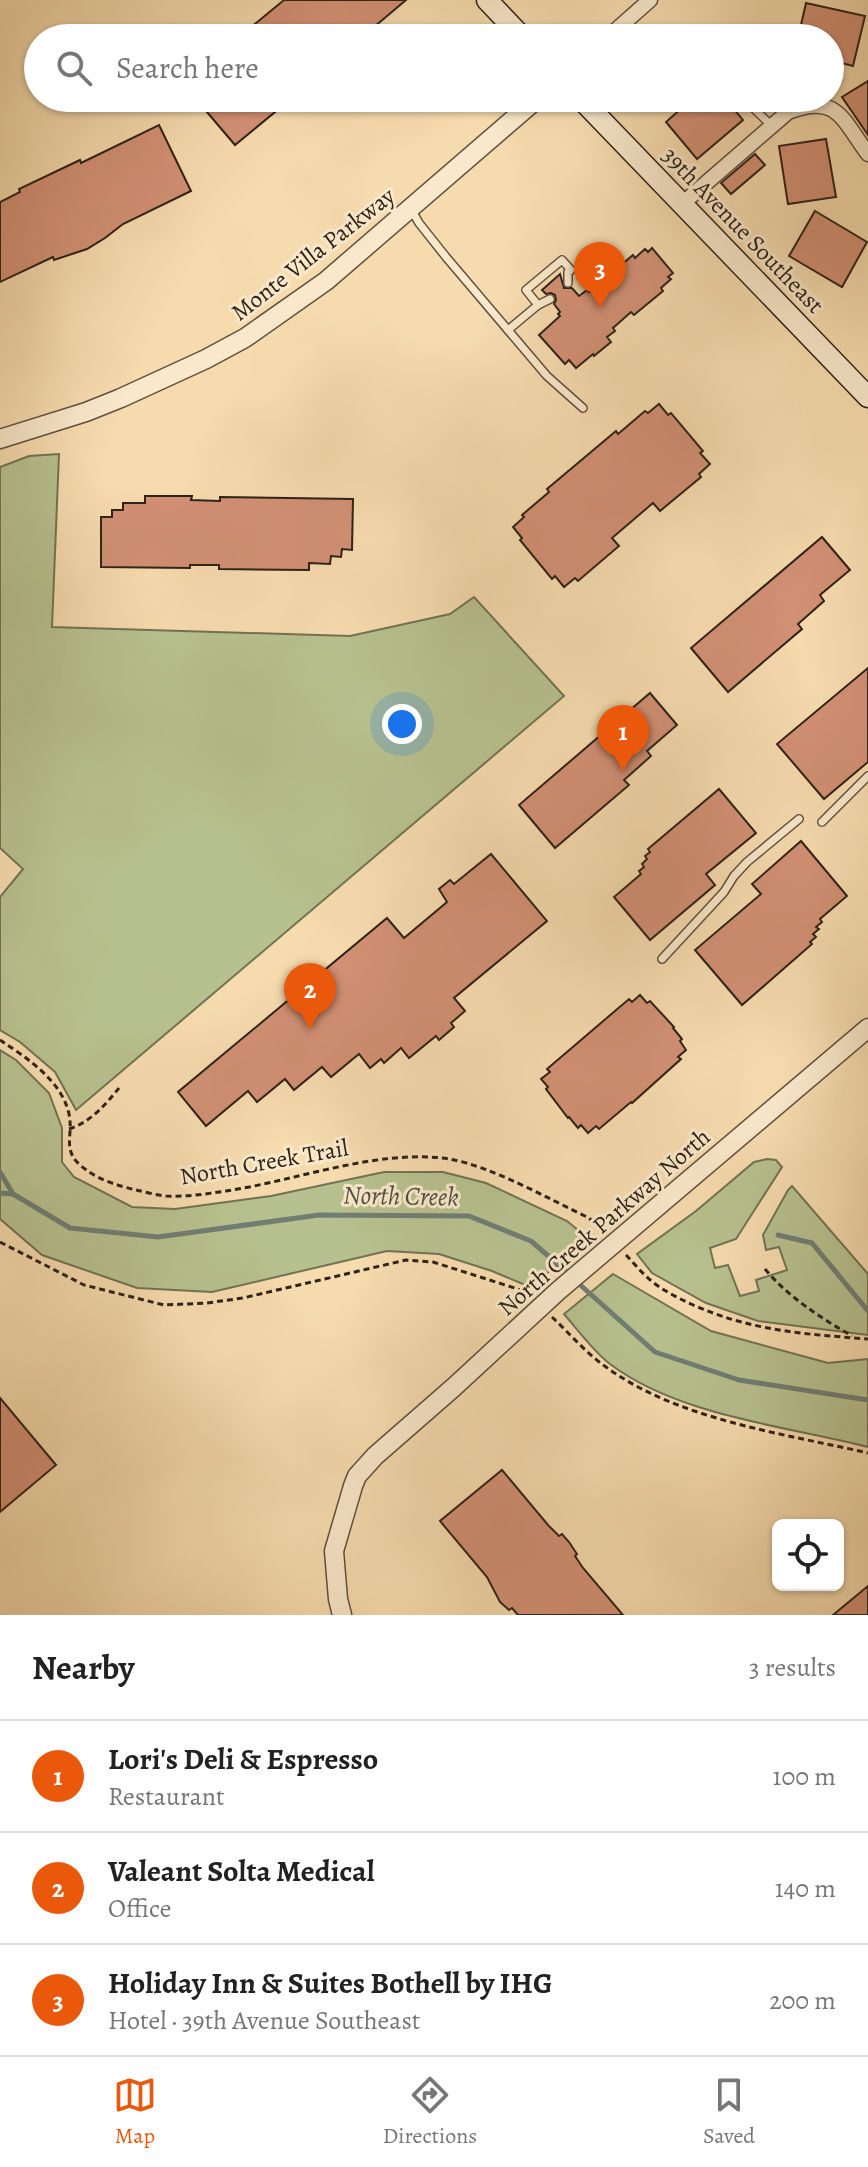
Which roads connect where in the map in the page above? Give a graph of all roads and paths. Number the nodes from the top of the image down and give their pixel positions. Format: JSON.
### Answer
{"nodes":[{"id":1,"x":487,"y":0,"type":"edge"},
{"id":2,"x":647,"y":1,"type":"edge"},
{"id":3,"x":510,"y":24,"type":"edge"},
{"id":4,"x":622,"y":24,"type":"edge"},
{"id":5,"x":522,"y":112,"type":"edge"},
{"id":6,"x":593,"y":112,"type":"edge"},
{"id":7,"x":758,"y":112,"type":"edge"},
{"id":8,"x":788,"y":112,"type":"edge"},
{"id":9,"x":837,"y":112,"type":"edge"},
{"id":10,"x":772,"y":126,"type":"junction"},
{"id":11,"x":868,"y":154,"type":"edge"},
{"id":12,"x":682,"y":204,"type":"junction"},
{"id":13,"x":411,"y":209,"type":"junction"},
{"id":14,"x":568,"y":283,"type":"dead end"},
{"id":15,"x":550,"y":299,"type":"dead end"},
{"id":16,"x":538,"y":305,"type":"junction"},
{"id":17,"x":508,"y":330,"type":"junction"},
{"id":18,"x":868,"y":397,"type":"edge"},
{"id":19,"x":583,"y":408,"type":"dead end"},
{"id":20,"x":0,"y":439,"type":"edge"},
{"id":21,"x":868,"y":776,"type":"edge"},
{"id":22,"x":799,"y":819,"type":"dead end"},
{"id":23,"x":822,"y":822,"type":"dead end"},
{"id":24,"x":662,"y":959,"type":"dead end"},
{"id":25,"x":868,"y":1028,"type":"edge"},
{"id":26,"x":0,"y":1040,"type":"edge"},
{"id":27,"x":119,"y":1088,"type":"dead end"},
{"id":28,"x":69,"y":1129,"type":"junction"},
{"id":29,"x":602,"y":1230,"type":"dead end"},
{"id":30,"x":0,"y":1242,"type":"edge"},
{"id":31,"x":626,"y":1255,"type":"dead end"},
{"id":32,"x":765,"y":1269,"type":"dead end"},
{"id":33,"x":527,"y":1293,"type":"dead end"},
{"id":34,"x":552,"y":1317,"type":"dead end"},
{"id":35,"x":856,"y":1338,"type":"junction"},
{"id":36,"x":868,"y":1339,"type":"edge"},
{"id":37,"x":868,"y":1453,"type":"edge"},
{"id":38,"x":342,"y":1615,"type":"edge"}],
"edges":[{"from":1,"to":3,"type":"main road"},
{"from":2,"to":4,"type":"street"},
{"from":5,"to":13,"type":"street","name":"Monte Villa Parkway"},
{"from":6,"to":12,"type":"main road","name":"39th Avenue Southeast"},
{"from":7,"to":10,"type":"lane"},
{"from":8,"to":10,"type":"street"},
{"from":9,"to":11,"type":"street"},
{"from":10,"to":12,"type":"street"},
{"from":12,"to":18,"type":"main road","name":"39th Avenue Southeast"},
{"from":13,"to":17,"type":"lane"},
{"from":13,"to":20,"type":"street","name":"Monte Villa Parkway"},
{"from":14,"to":16,"type":"lane"},
{"from":15,"to":16,"type":"lane"},
{"from":16,"to":17,"type":"lane"},
{"from":17,"to":19,"type":"lane"},
{"from":21,"to":23,"type":"lane"},
{"from":22,"to":24,"type":"lane"},
{"from":25,"to":38,"type":"street","name":"North Creek Parkway North"},
{"from":26,"to":28,"type":"path","name":"North Creek Trail"},
{"from":27,"to":28,"type":"path"},
{"from":28,"to":29,"type":"path","name":"North Creek Trail"},
{"from":30,"to":33,"type":"path"},
{"from":31,"to":35,"type":"path"},
{"from":32,"to":35,"type":"path"},
{"from":34,"to":37,"type":"path"},
{"from":35,"to":36,"type":"path"}]}
